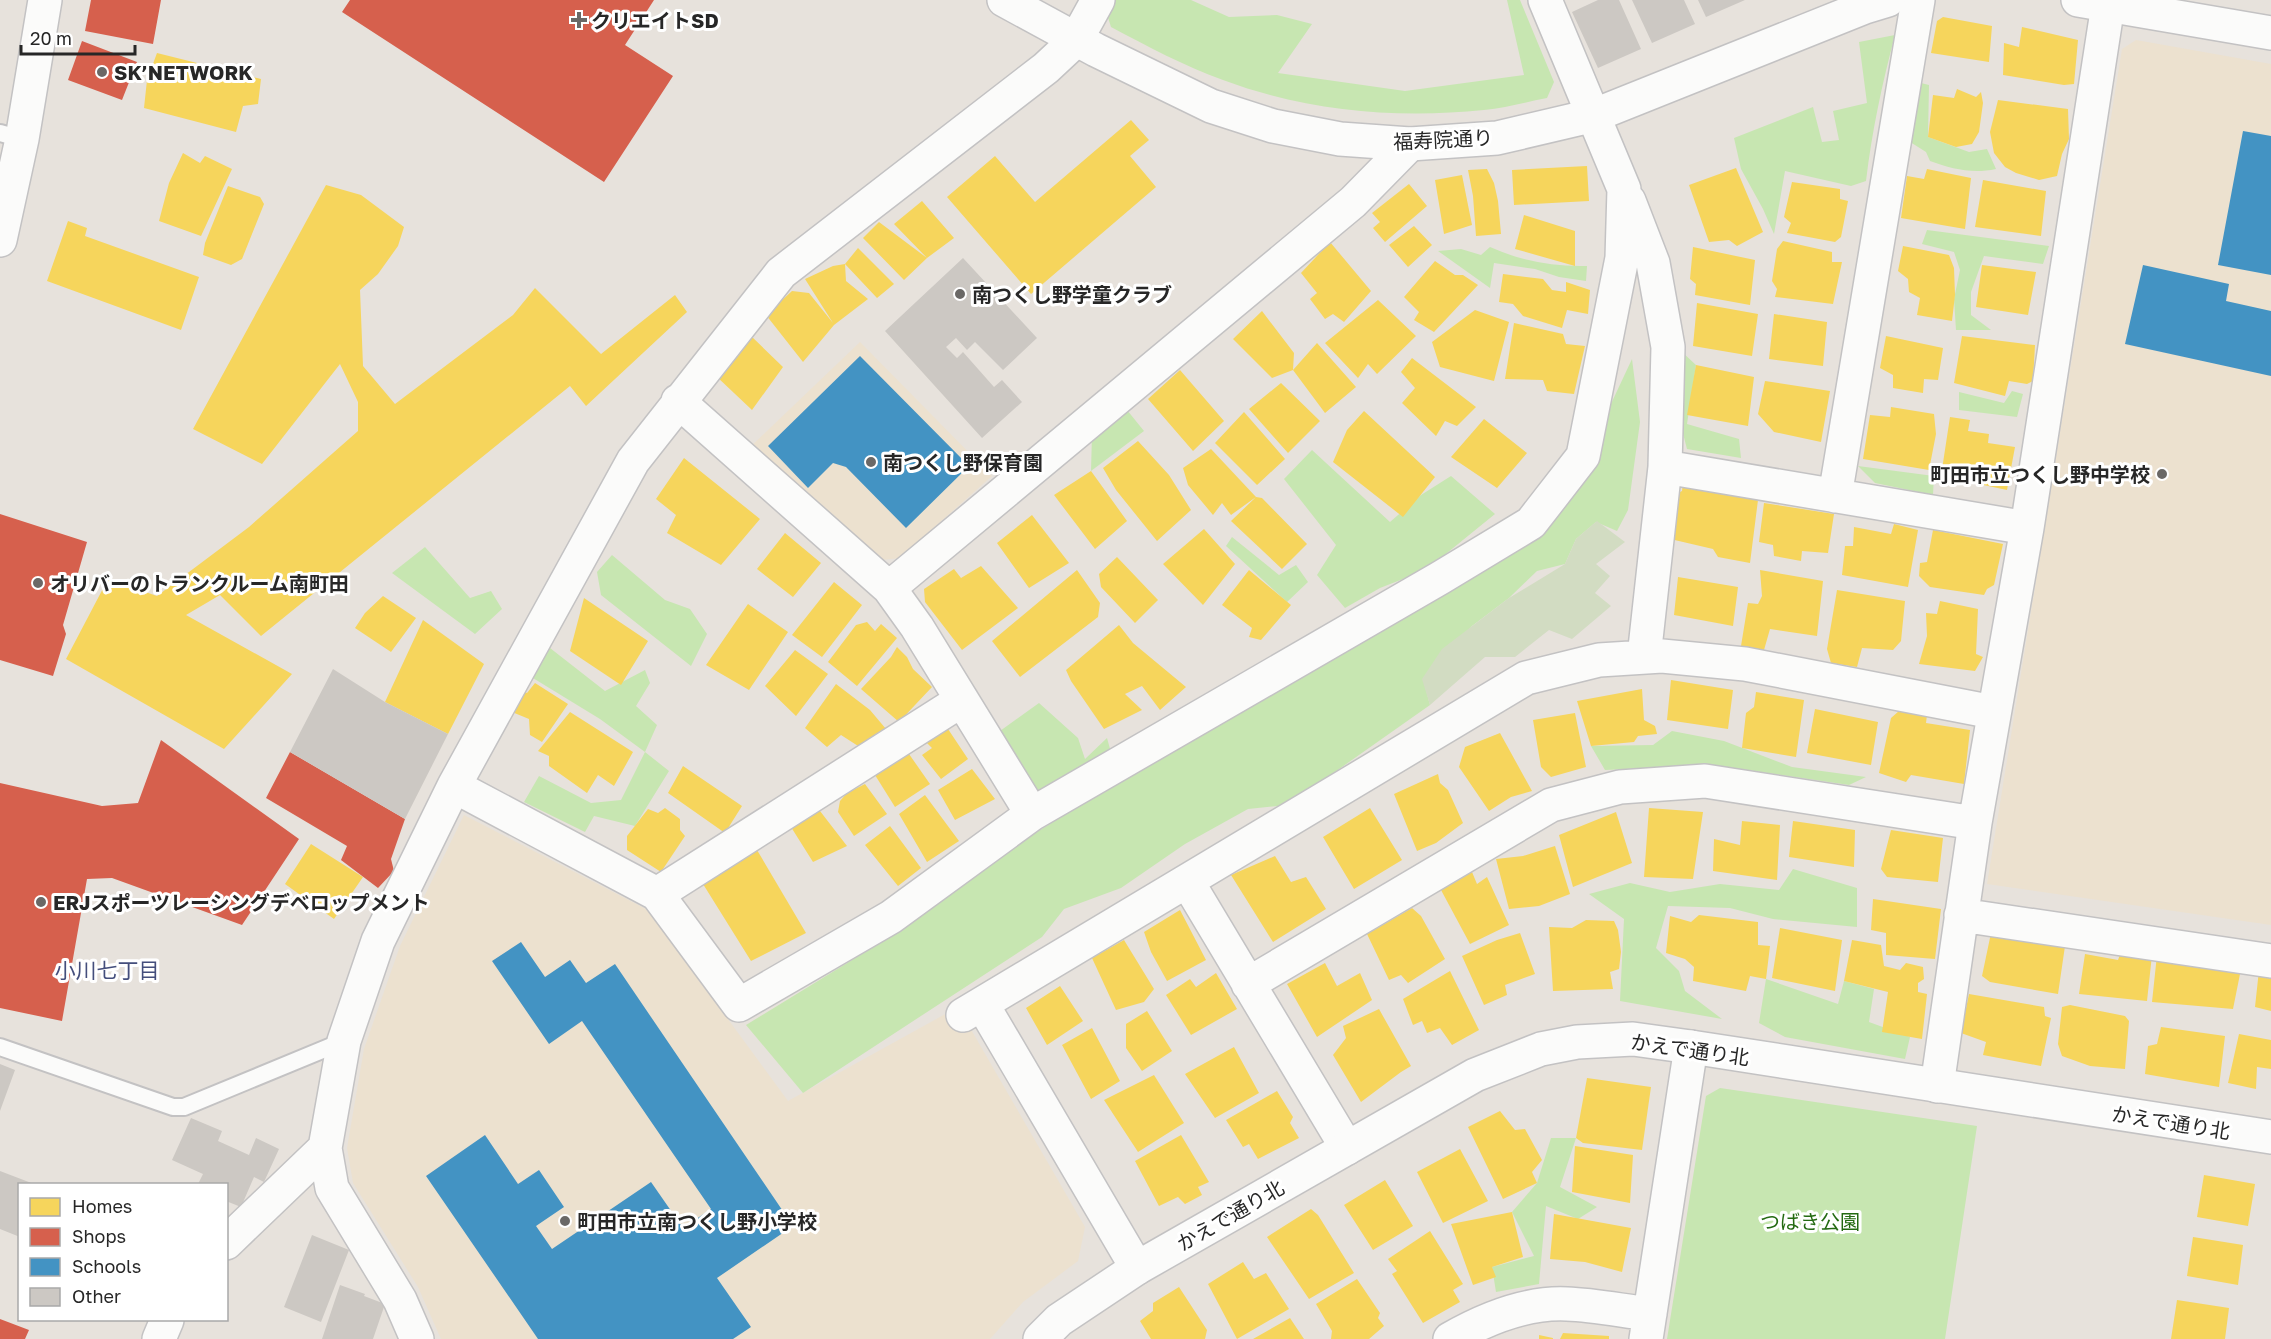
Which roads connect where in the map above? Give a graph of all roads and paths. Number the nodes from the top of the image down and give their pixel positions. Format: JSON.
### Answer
{"nodes":[{"id":1,"x":45,"y":0,"type":"edge"},
{"id":2,"x":1004,"y":0,"type":"edge"},
{"id":3,"x":1098,"y":0,"type":"edge"},
{"id":4,"x":1545,"y":0,"type":"edge"},
{"id":5,"x":1888,"y":0,"type":"edge"},
{"id":6,"x":1918,"y":0,"type":"edge"},
{"id":7,"x":2094,"y":2,"type":"edge"},
{"id":8,"x":2271,"y":33,"type":"edge"},
{"id":9,"x":1076,"y":40,"type":"junction"},
{"id":10,"x":1595,"y":115,"type":"junction"},
{"id":11,"x":11,"y":136,"type":"edge"},
{"id":12,"x":1410,"y":144,"type":"junction"},
{"id":13,"x":1624,"y":189,"type":"junction"},
{"id":14,"x":0,"y":240,"type":"edge"},
{"id":15,"x":678,"y":402,"type":"junction"},
{"id":16,"x":1665,"y":468,"type":"junction"},
{"id":17,"x":1835,"y":496,"type":"junction"},
{"id":18,"x":2027,"y":528,"type":"junction"},
{"id":19,"x":889,"y":588,"type":"junction"},
{"id":20,"x":1644,"y":657,"type":"junction"},
{"id":21,"x":962,"y":700,"type":"junction"},
{"id":22,"x":1994,"y":712,"type":"junction"},
{"id":23,"x":454,"y":786,"type":"junction"},
{"id":24,"x":1032,"y":814,"type":"junction"},
{"id":25,"x":1975,"y":823,"type":"junction"},
{"id":26,"x":1187,"y":881,"type":"junction"},
{"id":27,"x":657,"y":894,"type":"junction"},
{"id":28,"x":1961,"y":915,"type":"junction"},
{"id":29,"x":2271,"y":961,"type":"edge"},
{"id":30,"x":1248,"y":984,"type":"junction"},
{"id":31,"x":344,"y":1041,"type":"junction"},
{"id":32,"x":0,"y":1047,"type":"edge"},
{"id":33,"x":1691,"y":1047,"type":"junction"},
{"id":34,"x":1937,"y":1086,"type":"junction"},
{"id":35,"x":2271,"y":1137,"type":"edge"},
{"id":36,"x":324,"y":1148,"type":"junction"},
{"id":37,"x":1347,"y":1148,"type":"junction"},
{"id":38,"x":228,"y":1241,"type":"edge"},
{"id":39,"x":1137,"y":1268,"type":"junction"},
{"id":40,"x":167,"y":1321,"type":"edge"},
{"id":41,"x":1648,"y":1327,"type":"edge"},
{"id":42,"x":159,"y":1339,"type":"edge"},
{"id":43,"x":417,"y":1339,"type":"edge"},
{"id":44,"x":1040,"y":1339,"type":"edge"},
{"id":45,"x":1450,"y":1339,"type":"edge"}],
"edges":[{"from":1,"to":11,"type":"street"},
{"from":2,"to":9,"type":"street","name":"福寿院通り"},
{"from":3,"to":9,"type":"street"},
{"from":4,"to":10,"type":"street"},
{"from":5,"to":10,"type":"street","name":"福寿院通り"},
{"from":6,"to":17,"type":"street"},
{"from":7,"to":8,"type":"street"},
{"from":7,"to":18,"type":"street"},
{"from":9,"to":12,"type":"street","name":"福寿院通り"},
{"from":9,"to":15,"type":"street"},
{"from":10,"to":12,"type":"street","name":"福寿院通り"},
{"from":10,"to":13,"type":"street"},
{"from":11,"to":14,"type":"street"},
{"from":12,"to":19,"type":"street"},
{"from":13,"to":16,"type":"street"},
{"from":13,"to":24,"type":"street"},
{"from":15,"to":19,"type":"street"},
{"from":15,"to":23,"type":"street"},
{"from":16,"to":17,"type":"street"},
{"from":16,"to":20,"type":"street"},
{"from":17,"to":18,"type":"street"},
{"from":18,"to":22,"type":"street"},
{"from":19,"to":21,"type":"street"},
{"from":20,"to":22,"type":"street"},
{"from":20,"to":26,"type":"street"},
{"from":21,"to":24,"type":"street"},
{"from":21,"to":27,"type":"street"},
{"from":22,"to":25,"type":"street"},
{"from":23,"to":27,"type":"street"},
{"from":23,"to":31,"type":"street"},
{"from":24,"to":27,"type":"street"},
{"from":25,"to":28,"type":"street"},
{"from":25,"to":30,"type":"street"},
{"from":26,"to":30,"type":"street"},
{"from":26,"to":39,"type":"street"},
{"from":28,"to":29,"type":"street"},
{"from":28,"to":34,"type":"street"},
{"from":30,"to":37,"type":"street"},
{"from":31,"to":32,"type":"lane"},
{"from":31,"to":36,"type":"street"},
{"from":33,"to":34,"type":"street","name":"かえで通り北"},
{"from":33,"to":37,"type":"street","name":"かえで通り北"},
{"from":33,"to":41,"type":"street"},
{"from":34,"to":35,"type":"street","name":"かえで通り北"},
{"from":36,"to":38,"type":"street"},
{"from":36,"to":43,"type":"street"},
{"from":37,"to":39,"type":"street","name":"かえで通り北"},
{"from":39,"to":44,"type":"street","name":"かえで通り北"},
{"from":40,"to":42,"type":"street"},
{"from":41,"to":45,"type":"street"}]}
